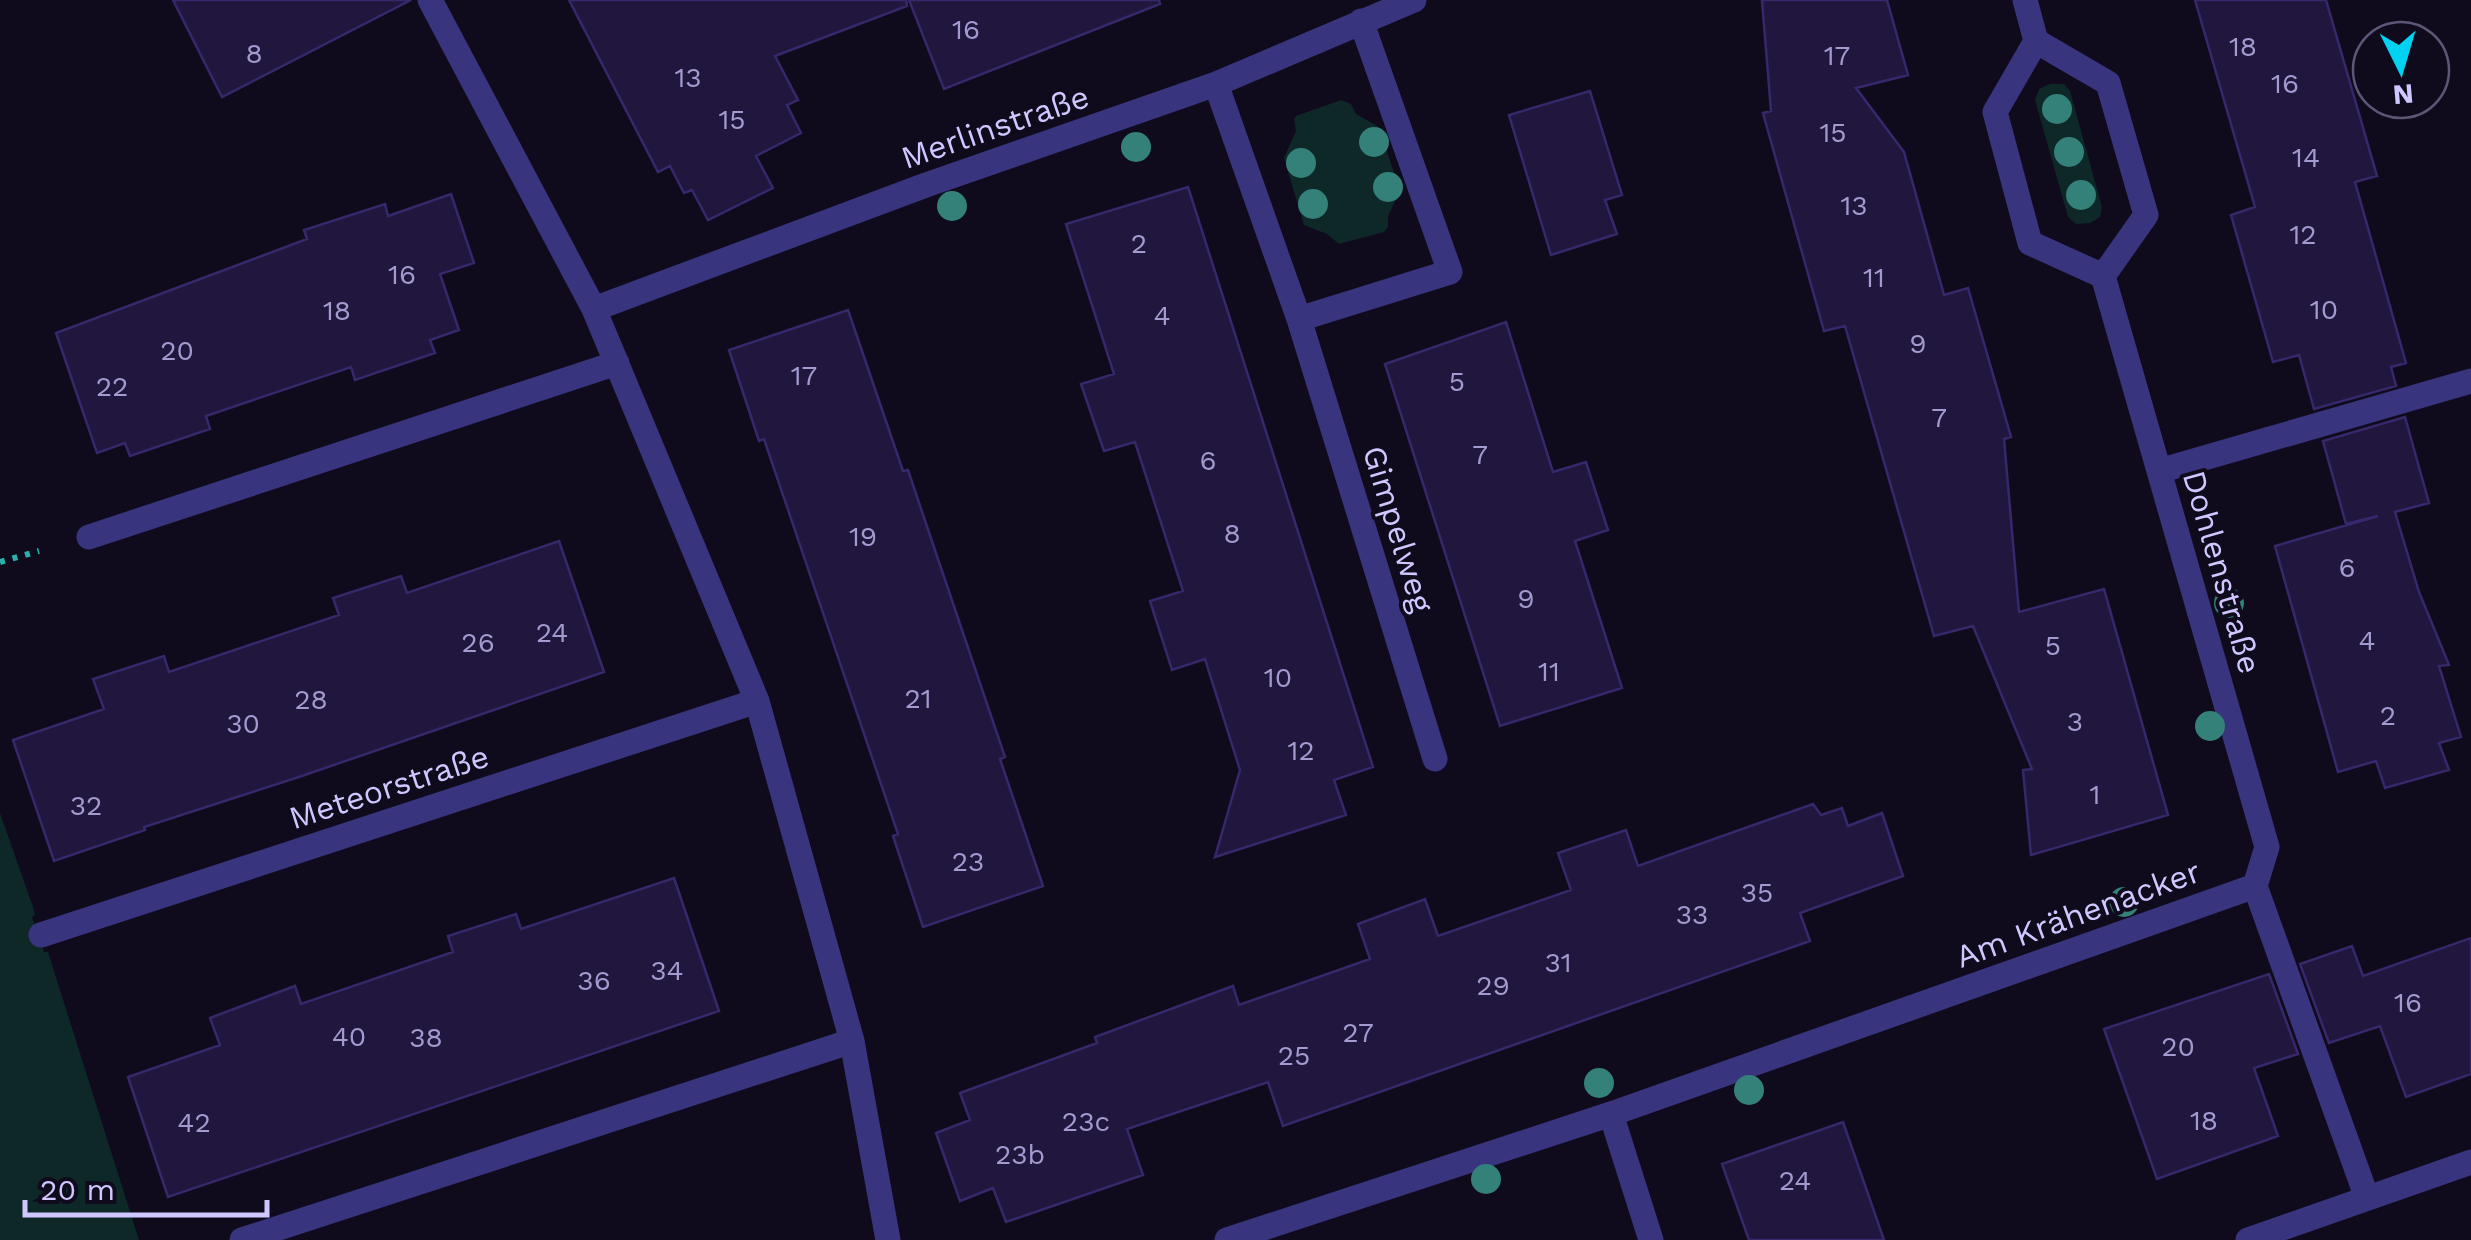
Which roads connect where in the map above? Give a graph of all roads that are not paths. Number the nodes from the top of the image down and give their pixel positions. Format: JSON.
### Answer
{"nodes":[{"id":1,"x":430,"y":0,"type":"edge"},
{"id":2,"x":1414,"y":0,"type":"edge"},
{"id":3,"x":2025,"y":0,"type":"edge"},
{"id":4,"x":1362,"y":22,"type":"junction"},
{"id":5,"x":2036,"y":41,"type":"junction"},
{"id":6,"x":1216,"y":84,"type":"junction"},
{"id":7,"x":2102,"y":276,"type":"junction"},
{"id":8,"x":594,"y":309,"type":"junction"},
{"id":9,"x":1299,"y":319,"type":"junction"},
{"id":10,"x":616,"y":362,"type":"junction"},
{"id":11,"x":2471,"y":381,"type":"edge"},
{"id":12,"x":2159,"y":471,"type":"junction"},
{"id":13,"x":88,"y":537,"type":"dead end"},
{"id":14,"x":757,"y":700,"type":"junction"},
{"id":15,"x":1435,"y":759,"type":"dead end"},
{"id":16,"x":2255,"y":886,"type":"junction"},
{"id":17,"x":40,"y":935,"type":"dead end"},
{"id":18,"x":852,"y":1041,"type":"junction"},
{"id":19,"x":1611,"y":1114,"type":"junction"},
{"id":20,"x":2471,"y":1162,"type":"edge"},
{"id":21,"x":2366,"y":1198,"type":"junction"},
{"id":22,"x":242,"y":1240,"type":"edge"},
{"id":23,"x":888,"y":1240,"type":"edge"},
{"id":24,"x":1228,"y":1240,"type":"edge"},
{"id":25,"x":1651,"y":1240,"type":"edge"},
{"id":26,"x":2248,"y":1240,"type":"edge"}],
"edges":[{"from":1,"to":8,"type":"street"},
{"from":2,"to":4,"type":"street","name":"Merlinstraße"},
{"from":3,"to":5,"type":"street"},
{"from":4,"to":6,"type":"street","name":"Merlinstraße"},
{"from":4,"to":9,"type":"street"},
{"from":5,"to":7,"type":"street"},
{"from":5,"to":7,"type":"street"},
{"from":6,"to":8,"type":"street","name":"Merlinstraße"},
{"from":6,"to":9,"type":"street","name":"Gimpelweg"},
{"from":7,"to":12,"type":"street","name":"Dohlenstraße"},
{"from":8,"to":10,"type":"street"},
{"from":9,"to":15,"type":"street","name":"Gimpelweg"},
{"from":10,"to":13,"type":"street"},
{"from":10,"to":14,"type":"street"},
{"from":11,"to":12,"type":"street"},
{"from":12,"to":16,"type":"street","name":"Dohlenstraße"},
{"from":14,"to":17,"type":"street","name":"Meteorstraße"},
{"from":14,"to":18,"type":"street"},
{"from":16,"to":19,"type":"street","name":"Am Krähenacker"},
{"from":16,"to":21,"type":"street"},
{"from":18,"to":22,"type":"street"},
{"from":18,"to":23,"type":"street"},
{"from":19,"to":24,"type":"street","name":"Am Krähenacker"},
{"from":19,"to":25,"type":"street"},
{"from":20,"to":21,"type":"street"},
{"from":21,"to":26,"type":"street"}]}
